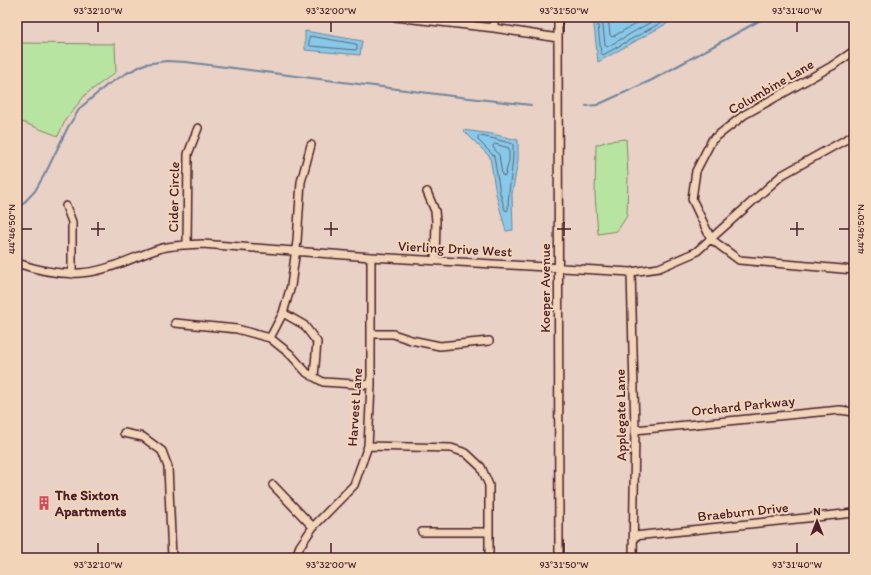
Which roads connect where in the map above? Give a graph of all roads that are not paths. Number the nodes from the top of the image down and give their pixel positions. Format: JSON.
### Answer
{"nodes":[{"id":1,"x":395,"y":17,"type":"edge"},
{"id":2,"x":494,"y":17,"type":"edge"},
{"id":3,"x":558,"y":17,"type":"edge"},
{"id":4,"x":494,"y":28,"type":"junction"},
{"id":5,"x":558,"y":38,"type":"junction"},
{"id":6,"x":854,"y":51,"type":"edge"},
{"id":7,"x":198,"y":128,"type":"dead end"},
{"id":8,"x":854,"y":135,"type":"edge"},
{"id":9,"x":311,"y":145,"type":"dead end"},
{"id":10,"x":427,"y":192,"type":"dead end"},
{"id":11,"x":66,"y":206,"type":"dead end"},
{"id":12,"x":711,"y":240,"type":"junction"},
{"id":13,"x":187,"y":245,"type":"junction"},
{"id":14,"x":296,"y":251,"type":"junction"},
{"id":15,"x":371,"y":257,"type":"junction"},
{"id":16,"x":435,"y":260,"type":"junction"},
{"id":17,"x":17,"y":263,"type":"edge"},
{"id":18,"x":558,"y":269,"type":"junction"},
{"id":19,"x":854,"y":270,"type":"edge"},
{"id":20,"x":631,"y":272,"type":"junction"},
{"id":21,"x":72,"y":274,"type":"junction"},
{"id":22,"x":283,"y":314,"type":"junction"},
{"id":23,"x":175,"y":324,"type":"dead end"},
{"id":24,"x":371,"y":334,"type":"junction"},
{"id":25,"x":270,"y":338,"type":"junction"},
{"id":26,"x":489,"y":341,"type":"dead end"},
{"id":27,"x":314,"y":377,"type":"junction"},
{"id":28,"x":370,"y":384,"type":"junction"},
{"id":29,"x":854,"y":412,"type":"edge"},
{"id":30,"x":635,"y":430,"type":"junction"},
{"id":31,"x":124,"y":433,"type":"dead end"},
{"id":32,"x":368,"y":446,"type":"junction"},
{"id":33,"x":273,"y":485,"type":"dead end"},
{"id":34,"x":854,"y":513,"type":"edge"},
{"id":35,"x":313,"y":527,"type":"junction"},
{"id":36,"x":422,"y":532,"type":"dead end"},
{"id":37,"x":488,"y":532,"type":"junction"},
{"id":38,"x":634,"y":536,"type":"junction"},
{"id":39,"x":172,"y":558,"type":"edge"},
{"id":40,"x":295,"y":558,"type":"edge"},
{"id":41,"x":489,"y":558,"type":"edge"},
{"id":42,"x":559,"y":558,"type":"edge"},
{"id":43,"x":633,"y":558,"type":"edge"}],
"edges":[{"from":1,"to":4,"type":"street"},
{"from":2,"to":4,"type":"street"},
{"from":3,"to":5,"type":"street","name":"Koeper Avenue"},
{"from":4,"to":5,"type":"street"},
{"from":5,"to":18,"type":"street","name":"Koeper Avenue"},
{"from":6,"to":12,"type":"street","name":"Columbine Lane"},
{"from":7,"to":13,"type":"street","name":"Cider Circle"},
{"from":8,"to":12,"type":"street","name":"Vierling Drive West"},
{"from":9,"to":14,"type":"street"},
{"from":10,"to":16,"type":"street"},
{"from":11,"to":21,"type":"street"},
{"from":12,"to":19,"type":"street"},
{"from":12,"to":20,"type":"street","name":"Vierling Drive West"},
{"from":13,"to":14,"type":"street","name":"Vierling Drive West"},
{"from":13,"to":21,"type":"street","name":"Vierling Drive West"},
{"from":14,"to":15,"type":"street","name":"Vierling Drive West"},
{"from":14,"to":22,"type":"street"},
{"from":15,"to":16,"type":"street","name":"Vierling Drive West"},
{"from":15,"to":24,"type":"street","name":"Harvest Lane"},
{"from":16,"to":18,"type":"street","name":"Vierling Drive West"},
{"from":17,"to":21,"type":"street","name":"Vierling Drive West"},
{"from":18,"to":20,"type":"street","name":"Vierling Drive West"},
{"from":18,"to":42,"type":"street","name":"Koeper Avenue"},
{"from":20,"to":30,"type":"street","name":"Applegate Lane"},
{"from":22,"to":25,"type":"street"},
{"from":22,"to":27,"type":"street"},
{"from":23,"to":25,"type":"street"},
{"from":24,"to":26,"type":"street"},
{"from":24,"to":28,"type":"street","name":"Harvest Lane"},
{"from":25,"to":27,"type":"street"},
{"from":27,"to":28,"type":"street"},
{"from":28,"to":32,"type":"street","name":"Harvest Lane"},
{"from":29,"to":30,"type":"street","name":"Orchard Parkway"},
{"from":30,"to":38,"type":"street","name":"Applegate Lane"},
{"from":31,"to":39,"type":"street"},
{"from":32,"to":35,"type":"street","name":"Harvest Lane"},
{"from":32,"to":37,"type":"street"},
{"from":33,"to":35,"type":"street"},
{"from":34,"to":38,"type":"street","name":"Braeburn Drive"},
{"from":35,"to":40,"type":"street","name":"Harvest Lane"},
{"from":36,"to":37,"type":"street"},
{"from":37,"to":41,"type":"street"},
{"from":38,"to":43,"type":"street","name":"Applegate Lane"}]}
